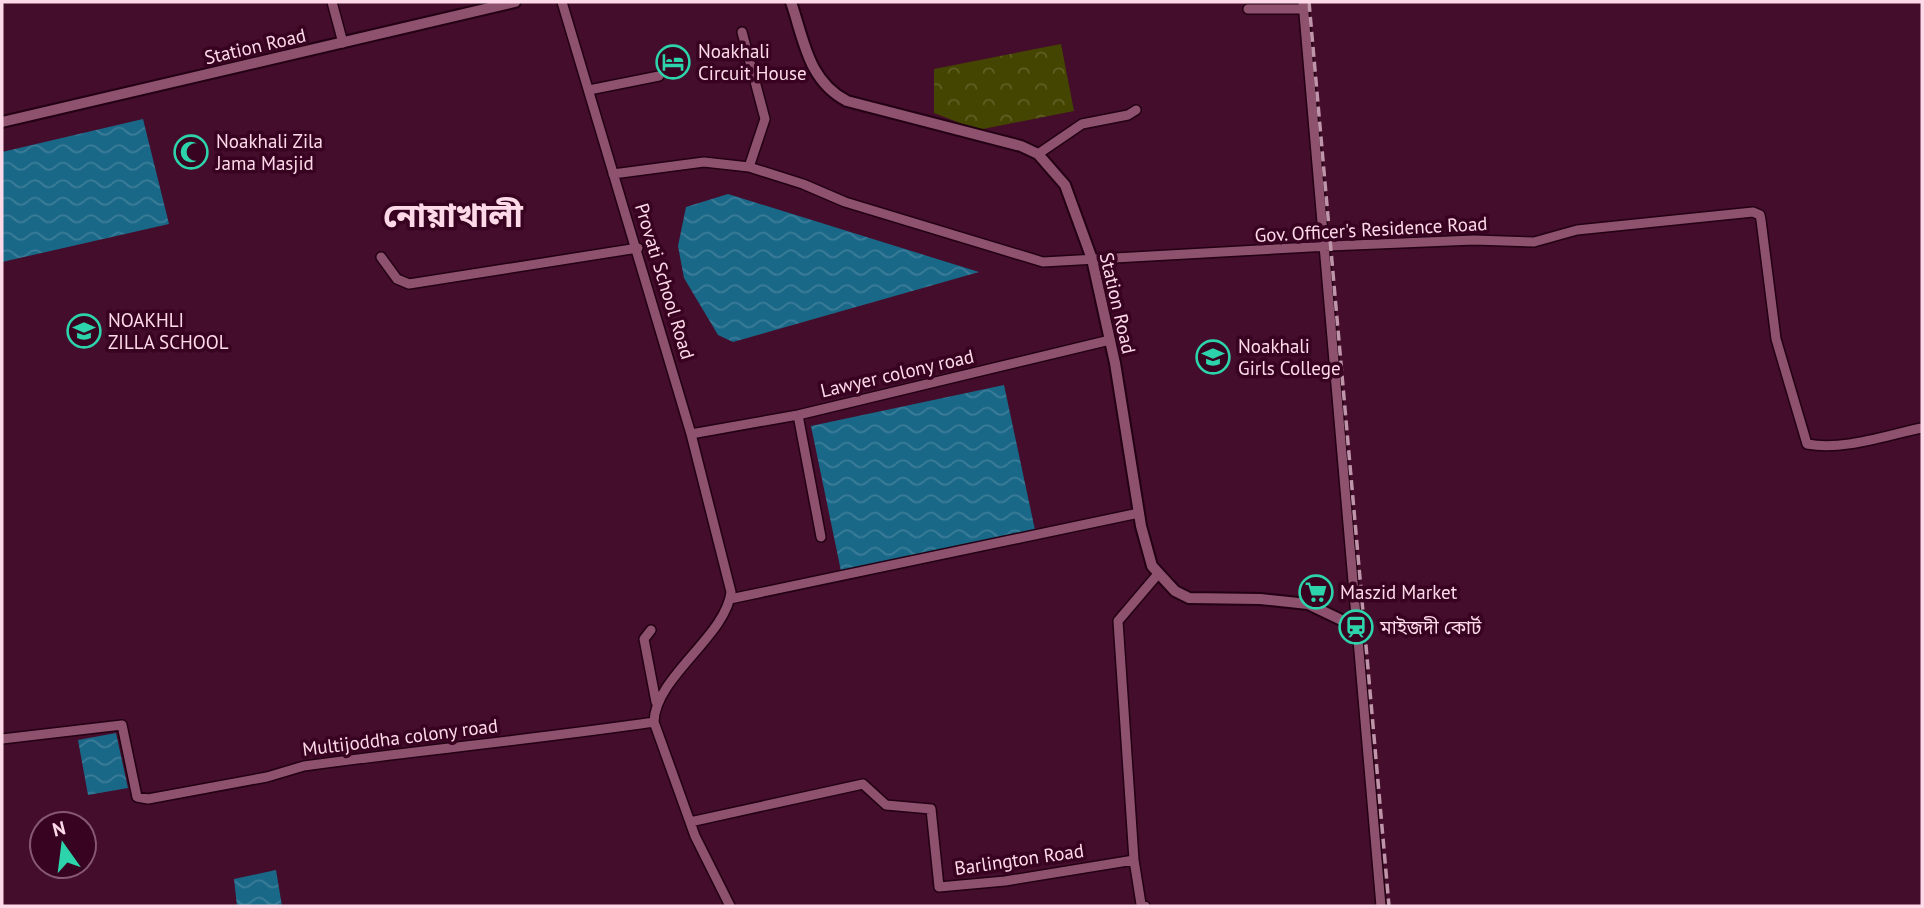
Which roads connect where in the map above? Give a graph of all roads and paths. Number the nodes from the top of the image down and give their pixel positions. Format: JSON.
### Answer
{"nodes":[{"id":1,"x":332,"y":2,"type":"edge"},
{"id":2,"x":515,"y":2,"type":"edge"},
{"id":3,"x":562,"y":2,"type":"edge"},
{"id":4,"x":791,"y":2,"type":"edge"},
{"id":5,"x":1303,"y":5,"type":"edge"},
{"id":6,"x":1248,"y":9,"type":"dead end"},
{"id":7,"x":742,"y":32,"type":"dead end"},
{"id":8,"x":343,"y":43,"type":"junction"},
{"id":9,"x":659,"y":76,"type":"dead end"},
{"id":10,"x":589,"y":90,"type":"junction"},
{"id":11,"x":1136,"y":110,"type":"dead end"},
{"id":12,"x":2,"y":122,"type":"edge"},
{"id":13,"x":1038,"y":154,"type":"junction"},
{"id":14,"x":749,"y":167,"type":"junction"},
{"id":15,"x":613,"y":174,"type":"junction"},
{"id":16,"x":638,"y":248,"type":"junction"},
{"id":17,"x":1322,"y":248,"type":"junction"},
{"id":18,"x":381,"y":257,"type":"dead end"},
{"id":19,"x":1092,"y":259,"type":"junction"},
{"id":20,"x":1110,"y":340,"type":"junction"},
{"id":21,"x":799,"y":415,"type":"junction"},
{"id":22,"x":1922,"y":428,"type":"edge"},
{"id":23,"x":691,"y":434,"type":"junction"},
{"id":24,"x":1139,"y":513,"type":"junction"},
{"id":25,"x":821,"y":537,"type":"dead end"},
{"id":26,"x":1158,"y":574,"type":"junction"},
{"id":27,"x":730,"y":600,"type":"junction"},
{"id":28,"x":1356,"y":627,"type":"junction"},
{"id":29,"x":651,"y":630,"type":"dead end"},
{"id":30,"x":656,"y":702,"type":"junction"},
{"id":31,"x":648,"y":721,"type":"junction"},
{"id":32,"x":2,"y":739,"type":"edge"},
{"id":33,"x":690,"y":822,"type":"junction"},
{"id":34,"x":1134,"y":860,"type":"junction"},
{"id":35,"x":730,"y":906,"type":"edge"},
{"id":36,"x":1145,"y":906,"type":"edge"},
{"id":37,"x":1381,"y":906,"type":"edge"}],
"edges":[{"from":1,"to":8,"type":"street"},
{"from":2,"to":8,"type":"street","name":"Station Road"},
{"from":3,"to":10,"type":"street","name":"Provati School Road"},
{"from":4,"to":13,"type":"street","name":"Station Road"},
{"from":5,"to":6,"type":"street"},
{"from":5,"to":17,"type":"street"},
{"from":7,"to":14,"type":"street"},
{"from":8,"to":12,"type":"street","name":"Station Road"},
{"from":9,"to":10,"type":"street"},
{"from":10,"to":15,"type":"street","name":"Provati School Road"},
{"from":11,"to":13,"type":"street"},
{"from":13,"to":19,"type":"street","name":"Station Road"},
{"from":14,"to":15,"type":"street","name":"Gov. Officer's Residence Road"},
{"from":14,"to":19,"type":"street","name":"Gov. Officer's Residence Road"},
{"from":15,"to":16,"type":"street","name":"Provati School Road"},
{"from":16,"to":18,"type":"street"},
{"from":16,"to":23,"type":"street","name":"Provati School Road"},
{"from":17,"to":19,"type":"street","name":"Gov. Officer's Residence Road"},
{"from":17,"to":22,"type":"street","name":"Gov. Officer's Residence Road"},
{"from":17,"to":28,"type":"street"},
{"from":19,"to":20,"type":"street","name":"Station Road"},
{"from":20,"to":21,"type":"street","name":"Lawyer colony road"},
{"from":20,"to":24,"type":"street","name":"Station Road"},
{"from":21,"to":23,"type":"street","name":"Lawyer colony road"},
{"from":21,"to":25,"type":"street"},
{"from":23,"to":27,"type":"street","name":"Provati School Road"},
{"from":24,"to":26,"type":"street","name":"Station Road"},
{"from":24,"to":27,"type":"street"},
{"from":26,"to":28,"type":"street"},
{"from":26,"to":34,"type":"street"},
{"from":27,"to":30,"type":"street"},
{"from":28,"to":37,"type":"street"},
{"from":29,"to":30,"type":"street"},
{"from":30,"to":31,"type":"street"},
{"from":31,"to":32,"type":"street","name":"Multijoddha colony road"},
{"from":31,"to":33,"type":"street"},
{"from":33,"to":34,"type":"street","name":"Barlington Road"},
{"from":33,"to":35,"type":"street"},
{"from":34,"to":36,"type":"street"}]}
